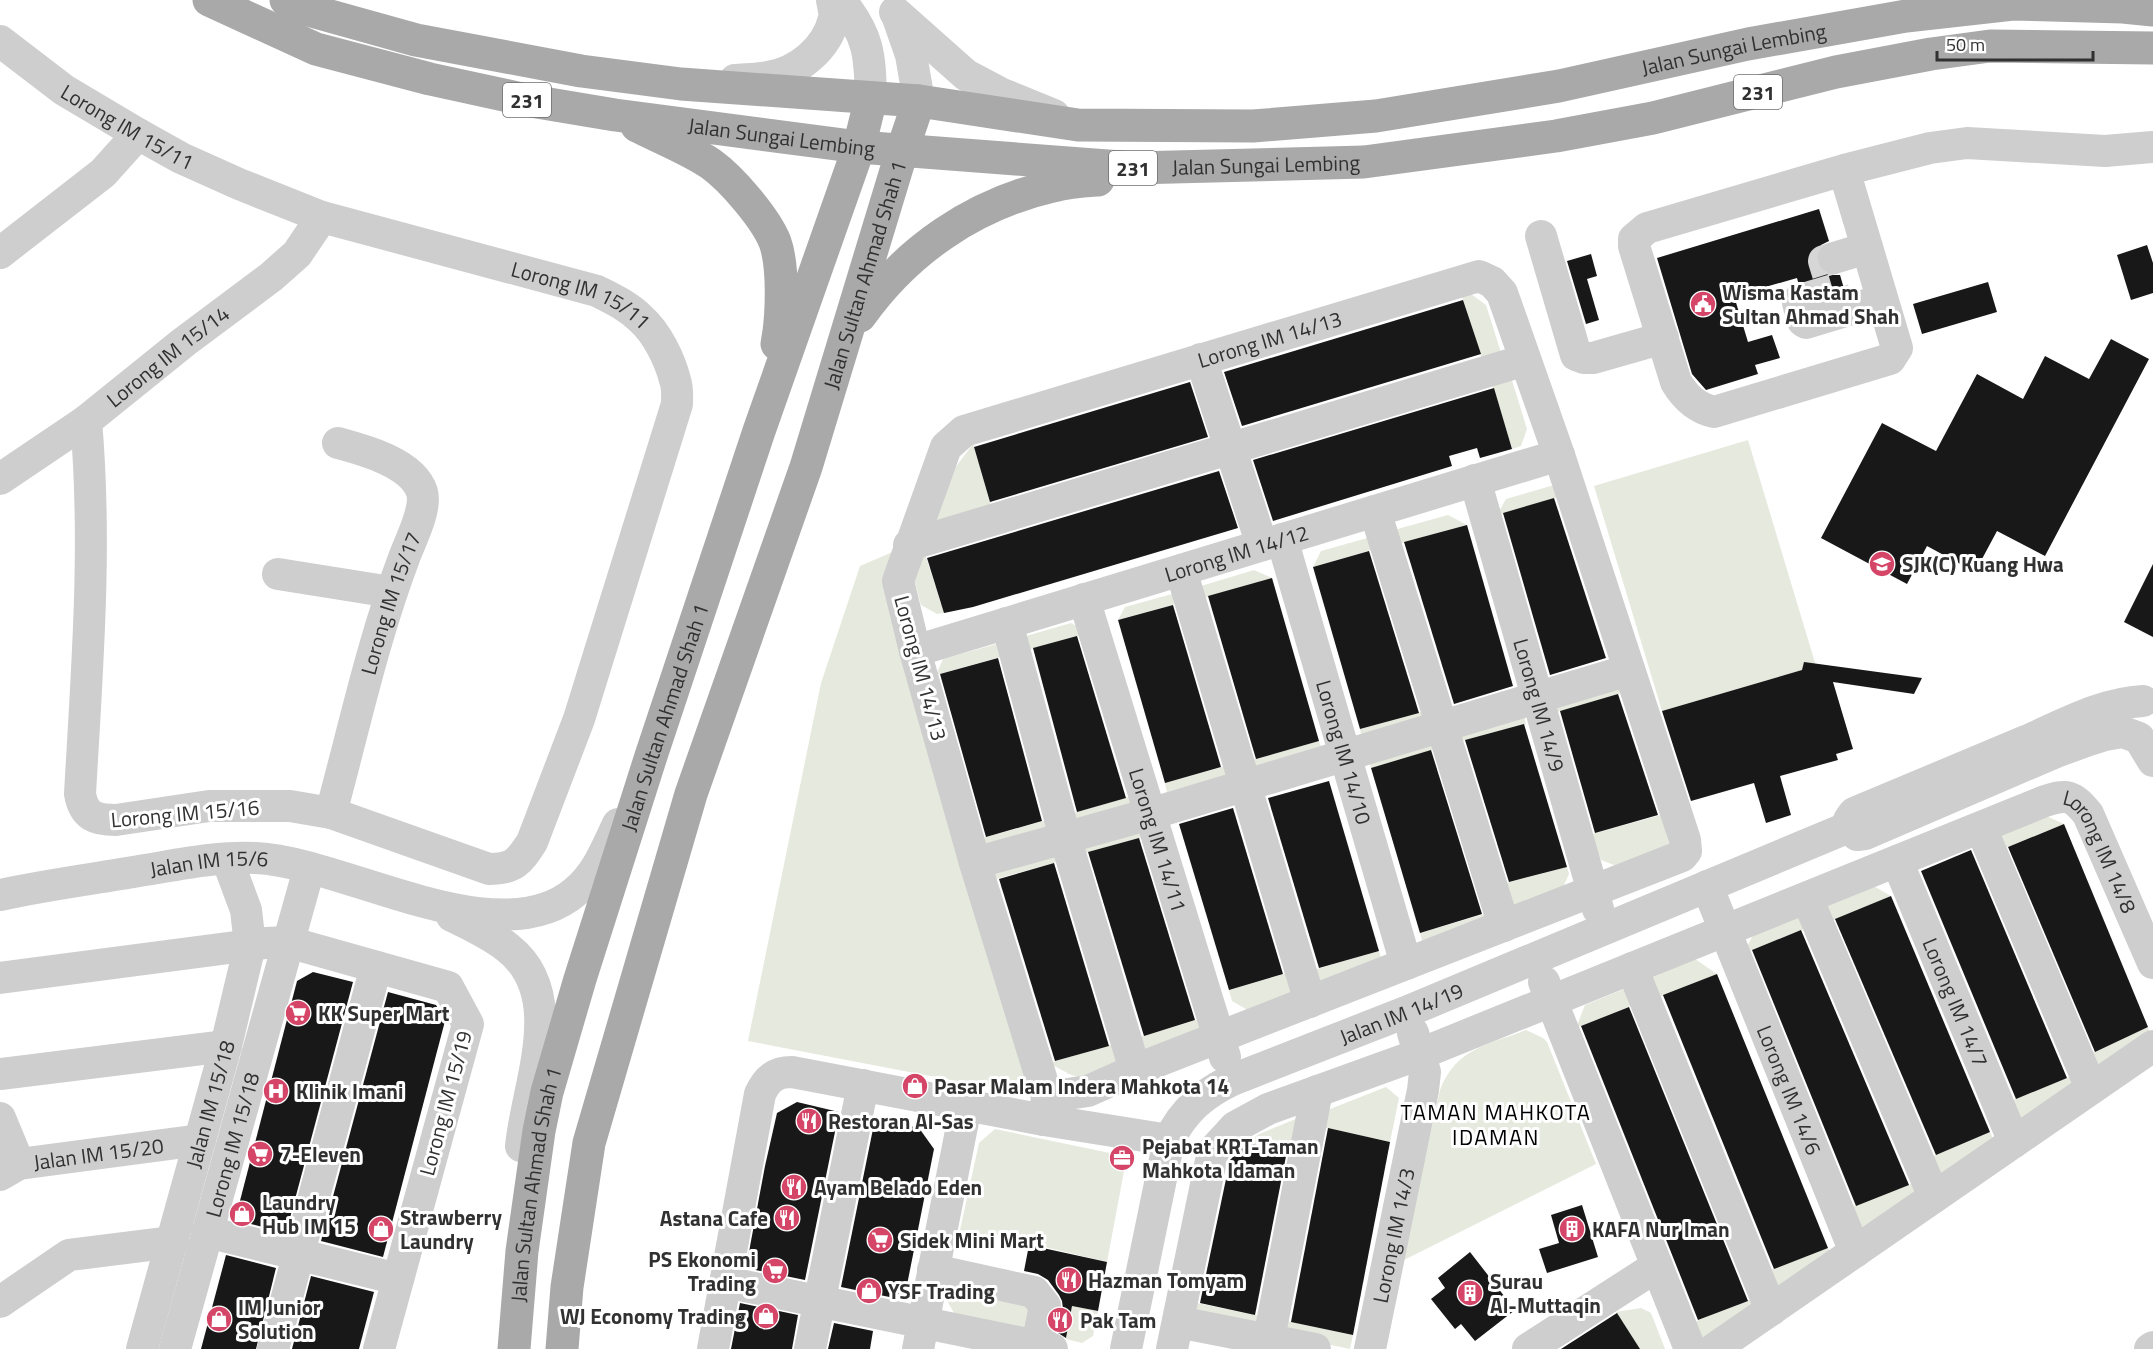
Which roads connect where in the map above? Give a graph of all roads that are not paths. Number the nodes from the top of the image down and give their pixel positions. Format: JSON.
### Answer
{"nodes":[{"id":1,"x":209,"y":0,"type":"edge"},
{"id":2,"x":286,"y":0,"type":"edge"},
{"id":3,"x":832,"y":0,"type":"edge"},
{"id":4,"x":840,"y":0,"type":"edge"},
{"id":5,"x":2020,"y":2,"type":"edge"},
{"id":6,"x":891,"y":6,"type":"edge"},
{"id":7,"x":2153,"y":10,"type":"edge"},
{"id":8,"x":0,"y":41,"type":"edge"},
{"id":9,"x":2153,"y":48,"type":"edge"},
{"id":10,"x":681,"y":84,"type":"junction"},
{"id":11,"x":871,"y":98,"type":"junction"},
{"id":12,"x":919,"y":101,"type":"junction"},
{"id":13,"x":615,"y":115,"type":"junction"},
{"id":14,"x":1078,"y":125,"type":"junction"},
{"id":15,"x":138,"y":134,"type":"junction"},
{"id":16,"x":859,"y":147,"type":"junction"},
{"id":17,"x":2151,"y":149,"type":"edge"},
{"id":18,"x":902,"y":151,"type":"junction"},
{"id":19,"x":1134,"y":168,"type":"junction"},
{"id":20,"x":1844,"y":170,"type":"junction"},
{"id":21,"x":322,"y":217,"type":"junction"},
{"id":22,"x":1541,"y":236,"type":"dead end"},
{"id":23,"x":1867,"y":248,"type":"junction"},
{"id":24,"x":0,"y":253,"type":"edge"},
{"id":25,"x":1834,"y":258,"type":"dead end"},
{"id":26,"x":1803,"y":299,"type":"dead end"},
{"id":27,"x":1882,"y":300,"type":"junction"},
{"id":28,"x":848,"y":333,"type":"junction"},
{"id":29,"x":1662,"y":338,"type":"junction"},
{"id":30,"x":1201,"y":359,"type":"junction"},
{"id":31,"x":1525,"y":360,"type":"junction"},
{"id":32,"x":86,"y":421,"type":"junction"},
{"id":33,"x":759,"y":431,"type":"junction"},
{"id":34,"x":338,"y":443,"type":"dead end"},
{"id":35,"x":1231,"y":450,"type":"junction"},
{"id":36,"x":1559,"y":455,"type":"junction"},
{"id":37,"x":0,"y":479,"type":"edge"},
{"id":38,"x":1475,"y":480,"type":"junction"},
{"id":39,"x":1375,"y":511,"type":"junction"},
{"id":40,"x":1272,"y":542,"type":"junction"},
{"id":41,"x":909,"y":545,"type":"junction"},
{"id":42,"x":1181,"y":570,"type":"junction"},
{"id":43,"x":278,"y":574,"type":"dead end"},
{"id":44,"x":391,"y":592,"type":"junction"},
{"id":45,"x":1084,"y":599,"type":"junction"},
{"id":46,"x":1007,"y":623,"type":"junction"},
{"id":47,"x":915,"y":651,"type":"junction"},
{"id":48,"x":1629,"y":669,"type":"junction"},
{"id":49,"x":1537,"y":697,"type":"junction"},
{"id":50,"x":2150,"y":698,"type":"edge"},
{"id":51,"x":1442,"y":726,"type":"junction"},
{"id":52,"x":2148,"y":747,"type":"edge"},
{"id":53,"x":1345,"y":755,"type":"junction"},
{"id":54,"x":651,"y":756,"type":"junction"},
{"id":55,"x":1245,"y":785,"type":"junction"},
{"id":56,"x":331,"y":813,"type":"junction"},
{"id":57,"x":1150,"y":813,"type":"junction"},
{"id":58,"x":1849,"y":827,"type":"junction"},
{"id":59,"x":1981,"y":828,"type":"junction"},
{"id":60,"x":1065,"y":837,"type":"junction"},
{"id":61,"x":522,"y":858,"type":"joint"},
{"id":62,"x":227,"y":859,"type":"junction"},
{"id":63,"x":1897,"y":861,"type":"junction"},
{"id":64,"x":975,"y":863,"type":"junction"},
{"id":65,"x":309,"y":868,"type":"junction"},
{"id":66,"x":1707,"y":886,"type":"junction"},
{"id":67,"x":1593,"y":891,"type":"junction"},
{"id":68,"x":0,"y":895,"type":"edge"},
{"id":69,"x":1807,"y":898,"type":"junction"},
{"id":70,"x":416,"y":899,"type":"junction"},
{"id":71,"x":1503,"y":926,"type":"junction"},
{"id":72,"x":1604,"y":929,"type":"junction"},
{"id":73,"x":1725,"y":931,"type":"junction"},
{"id":74,"x":288,"y":942,"type":"junction"},
{"id":75,"x":250,"y":945,"type":"junction"},
{"id":76,"x":1535,"y":958,"type":"junction"},
{"id":77,"x":2153,"y":963,"type":"edge"},
{"id":78,"x":1406,"y":964,"type":"junction"},
{"id":79,"x":376,"y":967,"type":"junction"},
{"id":80,"x":1632,"y":968,"type":"junction"},
{"id":81,"x":0,"y":978,"type":"edge"},
{"id":82,"x":1551,"y":1001,"type":"junction"},
{"id":83,"x":1310,"y":1002,"type":"junction"},
{"id":84,"x":1406,"y":1012,"type":"junction"},
{"id":85,"x":1219,"y":1037,"type":"junction"},
{"id":86,"x":226,"y":1046,"type":"junction"},
{"id":87,"x":2153,"y":1046,"type":"edge"},
{"id":88,"x":1420,"y":1054,"type":"junction"},
{"id":89,"x":1135,"y":1070,"type":"junction"},
{"id":90,"x":0,"y":1074,"type":"edge"},
{"id":91,"x":1232,"y":1080,"type":"junction"},
{"id":92,"x":863,"y":1085,"type":"junction"},
{"id":93,"x":2091,"y":1088,"type":"junction"},
{"id":94,"x":1317,"y":1091,"type":"junction"},
{"id":95,"x":966,"y":1106,"type":"junction"},
{"id":96,"x":1045,"y":1108,"type":"junction"},
{"id":97,"x":0,"y":1118,"type":"edge"},
{"id":98,"x":200,"y":1140,"type":"junction"},
{"id":99,"x":1169,"y":1140,"type":"junction"},
{"id":100,"x":2014,"y":1142,"type":"junction"},
{"id":101,"x":10,"y":1169,"type":"edge"},
{"id":102,"x":1934,"y":1197,"type":"junction"},
{"id":103,"x":207,"y":1232,"type":"junction"},
{"id":104,"x":173,"y":1242,"type":"junction"},
{"id":105,"x":522,"y":1251,"type":"junction"},
{"id":106,"x":1855,"y":1252,"type":"junction"},
{"id":107,"x":299,"y":1255,"type":"junction"},
{"id":108,"x":1657,"y":1266,"type":"junction"},
{"id":109,"x":933,"y":1270,"type":"junction"},
{"id":110,"x":398,"y":1279,"type":"junction"},
{"id":111,"x":725,"y":1282,"type":"junction"},
{"id":112,"x":0,"y":1302,"type":"edge"},
{"id":113,"x":820,"y":1302,"type":"junction"},
{"id":114,"x":1771,"y":1310,"type":"junction"},
{"id":115,"x":1175,"y":1335,"type":"edge"},
{"id":116,"x":921,"y":1336,"type":"edge"},
{"id":117,"x":1268,"y":1344,"type":"edge"},
{"id":118,"x":136,"y":1347,"type":"edge"},
{"id":119,"x":1044,"y":1348,"type":"edge"},
{"id":120,"x":175,"y":1349,"type":"edge"},
{"id":121,"x":273,"y":1349,"type":"edge"},
{"id":122,"x":379,"y":1349,"type":"edge"},
{"id":123,"x":514,"y":1349,"type":"edge"},
{"id":124,"x":562,"y":1349,"type":"edge"},
{"id":125,"x":713,"y":1349,"type":"edge"},
{"id":126,"x":810,"y":1349,"type":"edge"},
{"id":127,"x":1126,"y":1349,"type":"edge"},
{"id":128,"x":1315,"y":1349,"type":"edge"},
{"id":129,"x":1370,"y":1349,"type":"edge"},
{"id":130,"x":1528,"y":1349,"type":"edge"},
{"id":131,"x":1690,"y":1349,"type":"edge"},
{"id":132,"x":1714,"y":1349,"type":"edge"}],
"edges":[{"from":1,"to":13,"type":"main road","name":"Jalan Sungai Lembing","number":"231"},
{"from":2,"to":10,"type":"main road","name":"Jalan Sungai Lembing","number":"231"},
{"from":3,"to":10,"type":"street"},
{"from":4,"to":11,"type":"street"},
{"from":5,"to":7,"type":"main road","name":"Jalan Sungai Lembing","number":"231"},
{"from":5,"to":14,"type":"main road","name":"Jalan Sungai Lembing","number":"231"},
{"from":6,"to":12,"type":"street"},
{"from":6,"to":14,"type":"street"},
{"from":8,"to":15,"type":"street","name":"Lorong IM 15/11"},
{"from":9,"to":19,"type":"main road","name":"Jalan Sungai Lembing","number":"231"},
{"from":10,"to":11,"type":"main road","name":"Jalan Sungai Lembing","number":"231"},
{"from":11,"to":12,"type":"main road","name":"Jalan Sungai Lembing","number":"231"},
{"from":11,"to":16,"type":"main road","name":"Jalan Sultan Ahmad Shah 1"},
{"from":12,"to":14,"type":"main road","name":"Jalan Sungai Lembing","number":"231"},
{"from":12,"to":18,"type":"main road","name":"Jalan Sultan Ahmad Shah 1"},
{"from":13,"to":16,"type":"main road","name":"Jalan Sungai Lembing","number":"231"},
{"from":13,"to":33,"type":"main road"},
{"from":15,"to":21,"type":"street","name":"Lorong IM 15/11"},
{"from":15,"to":24,"type":"street"},
{"from":16,"to":18,"type":"main road","name":"Jalan Sungai Lembing","number":"231"},
{"from":16,"to":33,"type":"main road","name":"Jalan Sultan Ahmad Shah 1"},
{"from":17,"to":20,"type":"street"},
{"from":18,"to":19,"type":"main road","name":"Jalan Sungai Lembing","number":"231"},
{"from":18,"to":28,"type":"main road","name":"Jalan Sultan Ahmad Shah 1"},
{"from":19,"to":28,"type":"main road"},
{"from":20,"to":23,"type":"street"},
{"from":20,"to":29,"type":"street"},
{"from":21,"to":32,"type":"street","name":"Lorong IM 15/14"},
{"from":21,"to":61,"type":"street","name":"Lorong IM 15/11"},
{"from":22,"to":29,"type":"street"},
{"from":23,"to":25,"type":"street"},
{"from":23,"to":27,"type":"street"},
{"from":26,"to":27,"type":"street"},
{"from":27,"to":29,"type":"street"},
{"from":28,"to":124,"type":"main road","name":"Jalan Sultan Ahmad Shah 1"},
{"from":30,"to":31,"type":"street","name":"Lorong IM 14/13"},
{"from":30,"to":35,"type":"street","name":"Lorong IM 14/10"},
{"from":30,"to":41,"type":"street","name":"Lorong IM 14/13"},
{"from":31,"to":35,"type":"street"},
{"from":31,"to":36,"type":"street"},
{"from":32,"to":37,"type":"street","name":"Lorong IM 15/14"},
{"from":32,"to":56,"type":"street","name":"Lorong IM 15/16"},
{"from":33,"to":54,"type":"main road","name":"Jalan Sultan Ahmad Shah 1"},
{"from":34,"to":44,"type":"street","name":"Lorong IM 15/17"},
{"from":35,"to":40,"type":"street","name":"Lorong IM 14/10"},
{"from":35,"to":41,"type":"street"},
{"from":36,"to":38,"type":"street","name":"Lorong IM 14/12"},
{"from":36,"to":48,"type":"street"},
{"from":38,"to":39,"type":"street","name":"Lorong IM 14/12"},
{"from":38,"to":49,"type":"street","name":"Lorong IM 14/9"},
{"from":39,"to":40,"type":"street","name":"Lorong IM 14/12"},
{"from":39,"to":51,"type":"street"},
{"from":40,"to":42,"type":"street","name":"Lorong IM 14/12"},
{"from":40,"to":53,"type":"street","name":"Lorong IM 14/10"},
{"from":41,"to":47,"type":"street","name":"Lorong IM 14/13"},
{"from":42,"to":45,"type":"street","name":"Lorong IM 14/12"},
{"from":42,"to":55,"type":"street"},
{"from":43,"to":44,"type":"street"},
{"from":44,"to":56,"type":"street","name":"Lorong IM 15/17"},
{"from":45,"to":46,"type":"street","name":"Lorong IM 14/12"},
{"from":45,"to":57,"type":"street","name":"Lorong IM 14/11"},
{"from":46,"to":47,"type":"street","name":"Lorong IM 14/12"},
{"from":46,"to":60,"type":"street"},
{"from":47,"to":64,"type":"street","name":"Lorong IM 14/13"},
{"from":48,"to":49,"type":"street"},
{"from":48,"to":67,"type":"street"},
{"from":49,"to":51,"type":"street"},
{"from":49,"to":67,"type":"street","name":"Lorong IM 14/9"},
{"from":50,"to":52,"type":"street"},
{"from":50,"to":58,"type":"street"},
{"from":51,"to":53,"type":"street"},
{"from":51,"to":71,"type":"street"},
{"from":52,"to":58,"type":"street"},
{"from":53,"to":55,"type":"street"},
{"from":53,"to":78,"type":"street","name":"Lorong IM 14/10"},
{"from":54,"to":70,"type":"street","name":"Jalan IM 15/6"},
{"from":54,"to":105,"type":"main road","name":"Jalan Sultan Ahmad Shah 1"},
{"from":55,"to":57,"type":"street"},
{"from":55,"to":83,"type":"street"},
{"from":56,"to":61,"type":"street","name":"Lorong IM 15/16"},
{"from":57,"to":60,"type":"street"},
{"from":57,"to":85,"type":"street","name":"Lorong IM 14/11"},
{"from":58,"to":66,"type":"street","name":"Jalan IM 14/19"},
{"from":59,"to":63,"type":"street"},
{"from":59,"to":77,"type":"street","name":"Lorong IM 14/8"},
{"from":59,"to":93,"type":"street"},
{"from":60,"to":64,"type":"street"},
{"from":60,"to":89,"type":"street"},
{"from":62,"to":65,"type":"street","name":"Jalan IM 15/6"},
{"from":62,"to":68,"type":"street","name":"Jalan IM 15/6"},
{"from":62,"to":75,"type":"street","name":"Jalan IM 15/18"},
{"from":63,"to":69,"type":"street"},
{"from":63,"to":100,"type":"street","name":"Lorong IM 14/7"},
{"from":64,"to":96,"type":"street","name":"Lorong IM 14/13"},
{"from":65,"to":70,"type":"street","name":"Jalan IM 15/6"},
{"from":65,"to":74,"type":"street"},
{"from":66,"to":72,"type":"street","name":"Jalan IM 14/19"},
{"from":66,"to":73,"type":"street","name":"Lorong IM 14/6"},
{"from":67,"to":71,"type":"street"},
{"from":67,"to":72,"type":"street","name":"Lorong IM 14/9"},
{"from":69,"to":73,"type":"street"},
{"from":69,"to":102,"type":"street"},
{"from":70,"to":105,"type":"street","name":"Jalan IM 15/6"},
{"from":71,"to":78,"type":"street"},
{"from":72,"to":76,"type":"street","name":"Jalan IM 14/19"},
{"from":73,"to":80,"type":"street"},
{"from":73,"to":106,"type":"street","name":"Lorong IM 14/6"},
{"from":74,"to":75,"type":"street"},
{"from":74,"to":79,"type":"street","name":"Lorong IM 15/19"},
{"from":74,"to":103,"type":"street","name":"Lorong IM 15/18"},
{"from":75,"to":81,"type":"street"},
{"from":75,"to":86,"type":"street","name":"Jalan IM 15/18"},
{"from":76,"to":82,"type":"street"},
{"from":76,"to":84,"type":"street","name":"Jalan IM 14/19"},
{"from":78,"to":83,"type":"street"},
{"from":79,"to":107,"type":"street"},
{"from":79,"to":110,"type":"street","name":"Lorong IM 15/19"},
{"from":80,"to":82,"type":"street"},
{"from":80,"to":114,"type":"street"},
{"from":82,"to":88,"type":"street"},
{"from":82,"to":108,"type":"street"},
{"from":83,"to":85,"type":"street"},
{"from":84,"to":88,"type":"street","name":"Lorong IM 14/3"},
{"from":84,"to":91,"type":"street","name":"Jalan IM 14/19"},
{"from":85,"to":89,"type":"street"},
{"from":85,"to":91,"type":"street","name":"Lorong IM 14/11"},
{"from":86,"to":90,"type":"street"},
{"from":86,"to":98,"type":"street","name":"Jalan IM 15/18"},
{"from":87,"to":93,"type":"street"},
{"from":88,"to":94,"type":"street"},
{"from":88,"to":129,"type":"street","name":"Lorong IM 14/3"},
{"from":89,"to":96,"type":"street"},
{"from":91,"to":99,"type":"street","name":"Jalan IM 14/19"},
{"from":92,"to":95,"type":"street"},
{"from":92,"to":111,"type":"street"},
{"from":92,"to":113,"type":"street"},
{"from":93,"to":100,"type":"street"},
{"from":94,"to":115,"type":"street"},
{"from":94,"to":117,"type":"street"},
{"from":95,"to":96,"type":"street"},
{"from":95,"to":109,"type":"street"},
{"from":96,"to":99,"type":"street"},
{"from":97,"to":101,"type":"street"},
{"from":98,"to":101,"type":"street","name":"Jalan IM 15/20"},
{"from":98,"to":104,"type":"street","name":"Jalan IM 15/18"},
{"from":99,"to":127,"type":"street","name":"Jalan IM 14/19"},
{"from":100,"to":102,"type":"street"},
{"from":102,"to":106,"type":"street"},
{"from":103,"to":107,"type":"street"},
{"from":103,"to":120,"type":"street","name":"Lorong IM 15/18"},
{"from":104,"to":112,"type":"street"},
{"from":104,"to":118,"type":"street","name":"Jalan IM 15/18"},
{"from":105,"to":123,"type":"main road","name":"Jalan Sultan Ahmad Shah 1"},
{"from":106,"to":114,"type":"street"},
{"from":107,"to":110,"type":"street"},
{"from":107,"to":121,"type":"street"},
{"from":108,"to":130,"type":"street"},
{"from":108,"to":131,"type":"street"},
{"from":109,"to":116,"type":"street"},
{"from":109,"to":119,"type":"street"},
{"from":110,"to":122,"type":"street","name":"Lorong IM 15/19"},
{"from":111,"to":113,"type":"street"},
{"from":111,"to":125,"type":"street"},
{"from":113,"to":116,"type":"street"},
{"from":113,"to":126,"type":"street"},
{"from":114,"to":132,"type":"street"},
{"from":115,"to":117,"type":"street"},
{"from":116,"to":119,"type":"street"},
{"from":117,"to":128,"type":"street"}]}
